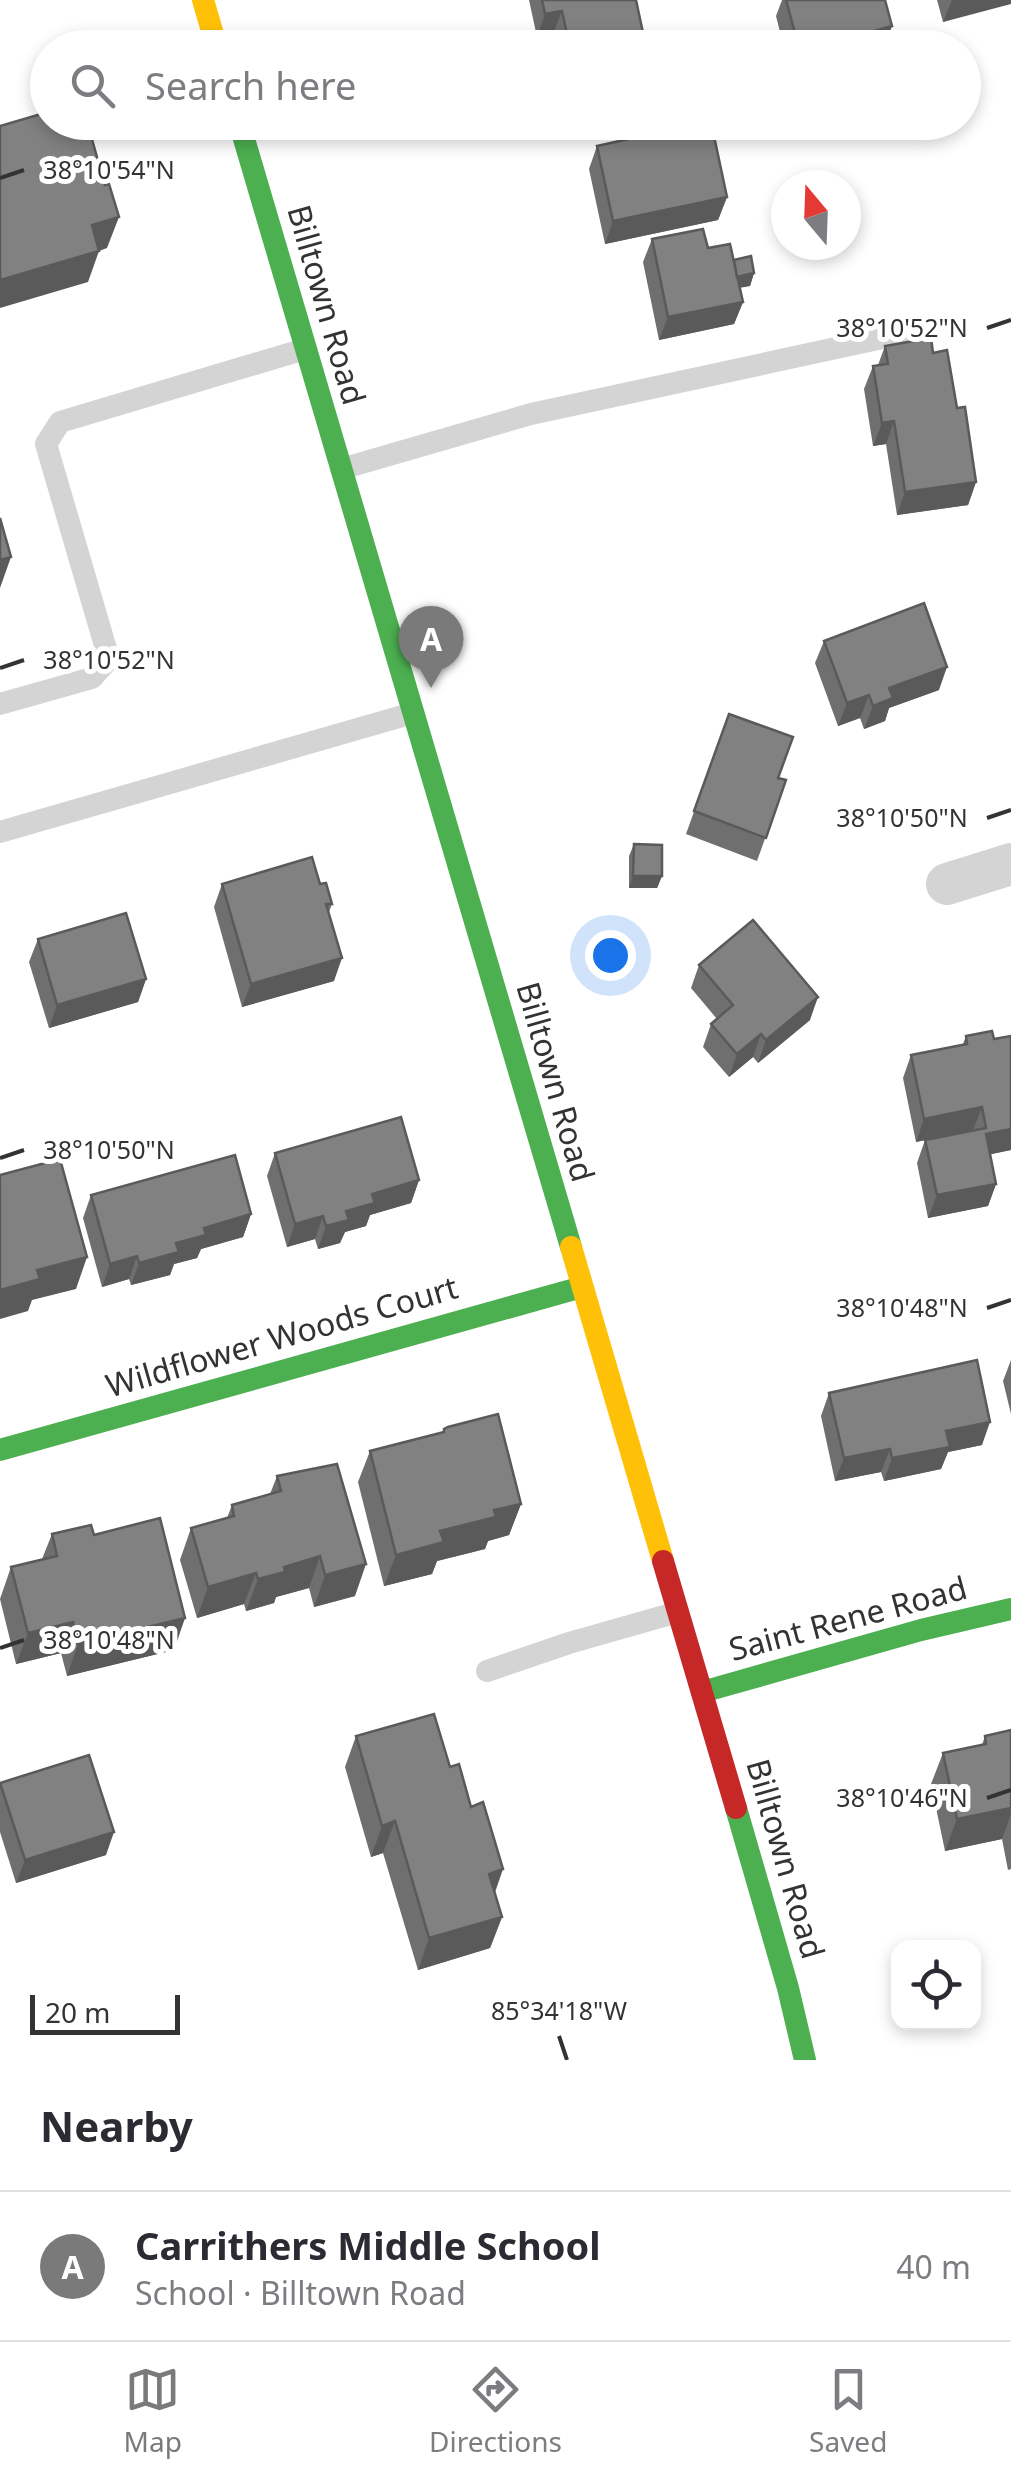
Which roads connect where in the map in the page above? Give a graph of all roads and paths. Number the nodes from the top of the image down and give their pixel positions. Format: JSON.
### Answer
{"nodes":[{"id":1,"x":203,"y":0,"type":"edge"},
{"id":2,"x":212,"y":30,"type":"edge"},
{"id":3,"x":244,"y":140,"type":"edge"},
{"id":4,"x":929,"y":328,"type":"dead end"},
{"id":5,"x":305,"y":349,"type":"junction"},
{"id":6,"x":341,"y":469,"type":"junction"},
{"id":7,"x":0,"y":704,"type":"edge"},
{"id":8,"x":413,"y":713,"type":"junction"},
{"id":9,"x":0,"y":832,"type":"edge"},
{"id":10,"x":1011,"y":864,"type":"edge"},
{"id":11,"x":947,"y":884,"type":"dead end"},
{"id":12,"x":582,"y":1287,"type":"junction"},
{"id":13,"x":0,"y":1450,"type":"edge"},
{"id":14,"x":1011,"y":1609,"type":"edge"},
{"id":15,"x":678,"y":1612,"type":"junction"},
{"id":16,"x":487,"y":1671,"type":"dead end"},
{"id":17,"x":702,"y":1692,"type":"junction"},
{"id":18,"x":806,"y":2060,"type":"edge"}],
"edges":[{"from":1,"to":2,"type":"main road"},
{"from":3,"to":5,"type":"main road","name":"Billtown Road"},
{"from":4,"to":6,"type":"lane"},
{"from":5,"to":6,"type":"main road","name":"Billtown Road"},
{"from":5,"to":7,"type":"lane"},
{"from":6,"to":8,"type":"main road","name":"Billtown Road"},
{"from":8,"to":9,"type":"lane"},
{"from":8,"to":12,"type":"main road","name":"Billtown Road"},
{"from":10,"to":11,"type":"street"},
{"from":12,"to":13,"type":"main road","name":"Wildflower Woods Court"},
{"from":12,"to":15,"type":"main road","name":"Billtown Road"},
{"from":14,"to":17,"type":"main road","name":"Saint Rene Road"},
{"from":15,"to":16,"type":"lane"},
{"from":15,"to":17,"type":"main road","name":"Billtown Road"},
{"from":17,"to":18,"type":"main road","name":"Billtown Road"}]}
